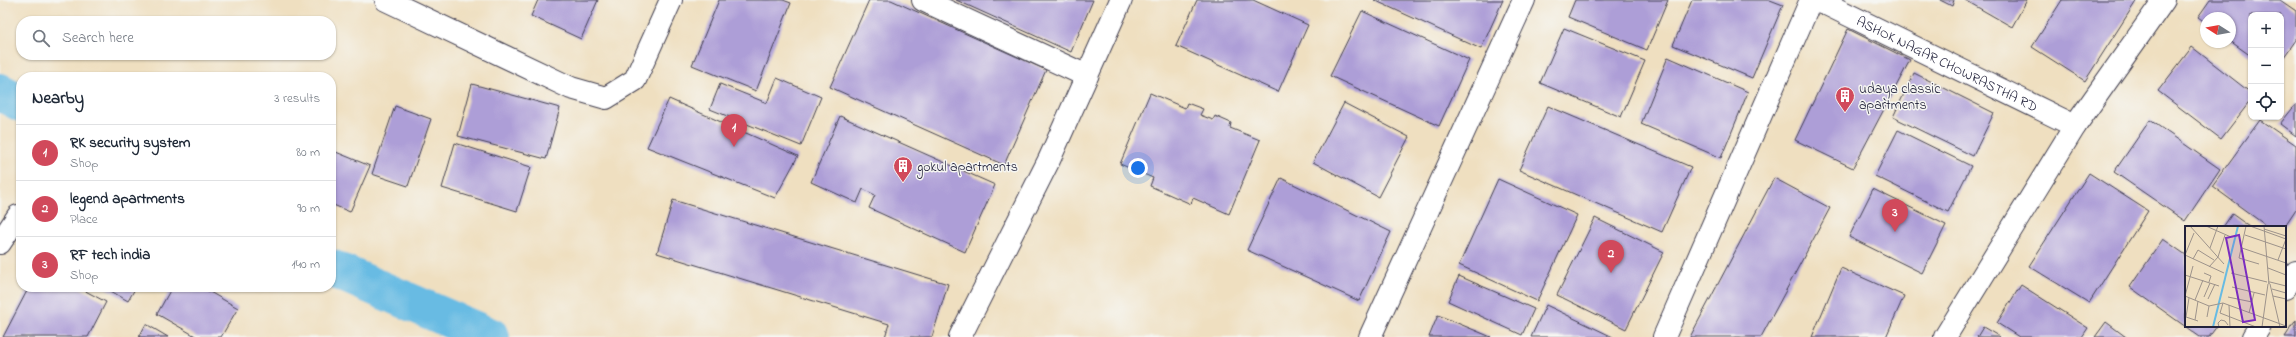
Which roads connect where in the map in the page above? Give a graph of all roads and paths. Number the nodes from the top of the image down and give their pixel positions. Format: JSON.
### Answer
{"nodes":[{"id":1,"x":386,"y":0,"type":"edge"},
{"id":2,"x":671,"y":0,"type":"edge"},
{"id":3,"x":923,"y":0,"type":"edge"},
{"id":4,"x":1121,"y":0,"type":"edge"},
{"id":5,"x":1524,"y":0,"type":"edge"},
{"id":6,"x":1811,"y":0,"type":"edge"},
{"id":7,"x":1818,"y":0,"type":"edge"},
{"id":8,"x":2164,"y":0,"type":"edge"},
{"id":9,"x":1087,"y":76,"type":"junction"},
{"id":10,"x":2075,"y":126,"type":"junction"},
{"id":11,"x":16,"y":219,"type":"edge"},
{"id":12,"x":0,"y":243,"type":"edge"},
{"id":13,"x":2259,"y":327,"type":"edge"},
{"id":14,"x":960,"y":337,"type":"edge"},
{"id":15,"x":1370,"y":337,"type":"edge"},
{"id":16,"x":1664,"y":337,"type":"edge"},
{"id":17,"x":1945,"y":337,"type":"edge"},
{"id":18,"x":2253,"y":337,"type":"edge"}],
"edges":[{"from":1,"to":2,"type":"street"},
{"from":3,"to":9,"type":"street"},
{"from":4,"to":9,"type":"street"},
{"from":5,"to":15,"type":"street"},
{"from":6,"to":16,"type":"street"},
{"from":7,"to":10,"type":"street","name":"ASHOK NAGAR CHOWRASTHA RD"},
{"from":8,"to":10,"type":"street"},
{"from":9,"to":14,"type":"street"},
{"from":10,"to":17,"type":"street"},
{"from":11,"to":12,"type":"street"},
{"from":13,"to":18,"type":"street"}]}
